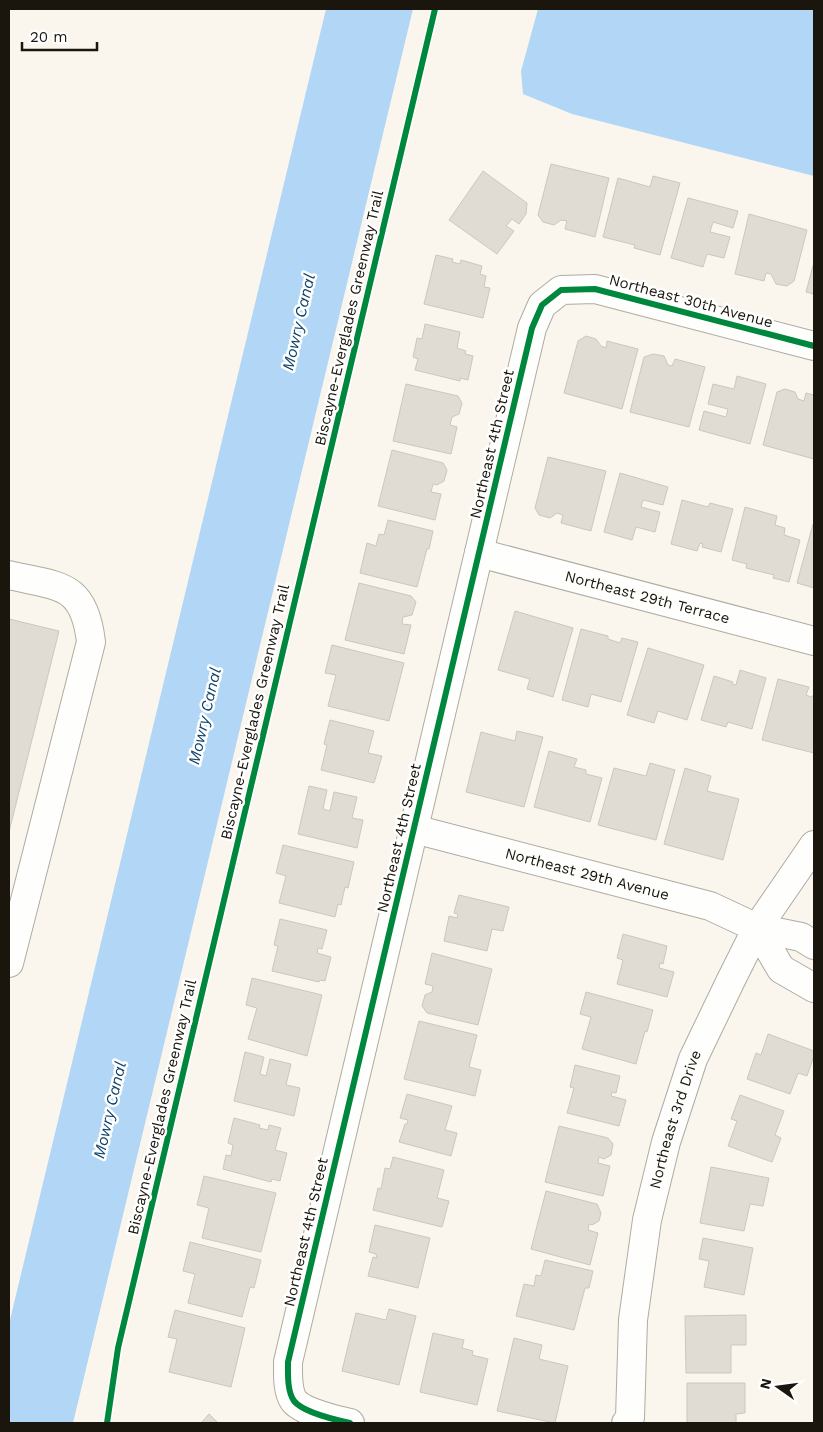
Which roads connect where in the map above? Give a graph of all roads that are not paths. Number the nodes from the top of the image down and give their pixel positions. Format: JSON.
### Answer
{"nodes":[{"id":1,"x":561,"y":290,"type":"joint"},
{"id":2,"x":814,"y":346,"type":"edge"},
{"id":3,"x":479,"y":553,"type":"junction"},
{"id":4,"x":9,"y":575,"type":"edge"},
{"id":5,"x":814,"y":641,"type":"edge"},
{"id":6,"x":414,"y":829,"type":"junction"},
{"id":7,"x":814,"y":845,"type":"edge"},
{"id":8,"x":757,"y":928,"type":"junction"},
{"id":9,"x":814,"y":945,"type":"edge"},
{"id":10,"x":10,"y":954,"type":"edge"},
{"id":11,"x":810,"y":977,"type":"edge"},
{"id":12,"x":350,"y":1423,"type":"edge"},
{"id":13,"x":626,"y":1423,"type":"edge"}],
"edges":[{"from":1,"to":2,"type":"street","name":"Northeast 30th Avenue"},
{"from":1,"to":3,"type":"street","name":"Northeast 4th Street"},
{"from":3,"to":5,"type":"street","name":"Northeast 29th Terrace"},
{"from":3,"to":6,"type":"street","name":"Northeast 4th Street"},
{"from":4,"to":10,"type":"street"},
{"from":6,"to":8,"type":"street","name":"Northeast 29th Avenue"},
{"from":6,"to":12,"type":"street","name":"Northeast 4th Street"},
{"from":7,"to":8,"type":"street","name":"Northeast 3rd Drive"},
{"from":8,"to":9,"type":"street","name":"Northeast 29th Avenue"},
{"from":8,"to":11,"type":"street"},
{"from":8,"to":13,"type":"street","name":"Northeast 3rd Drive"}]}
